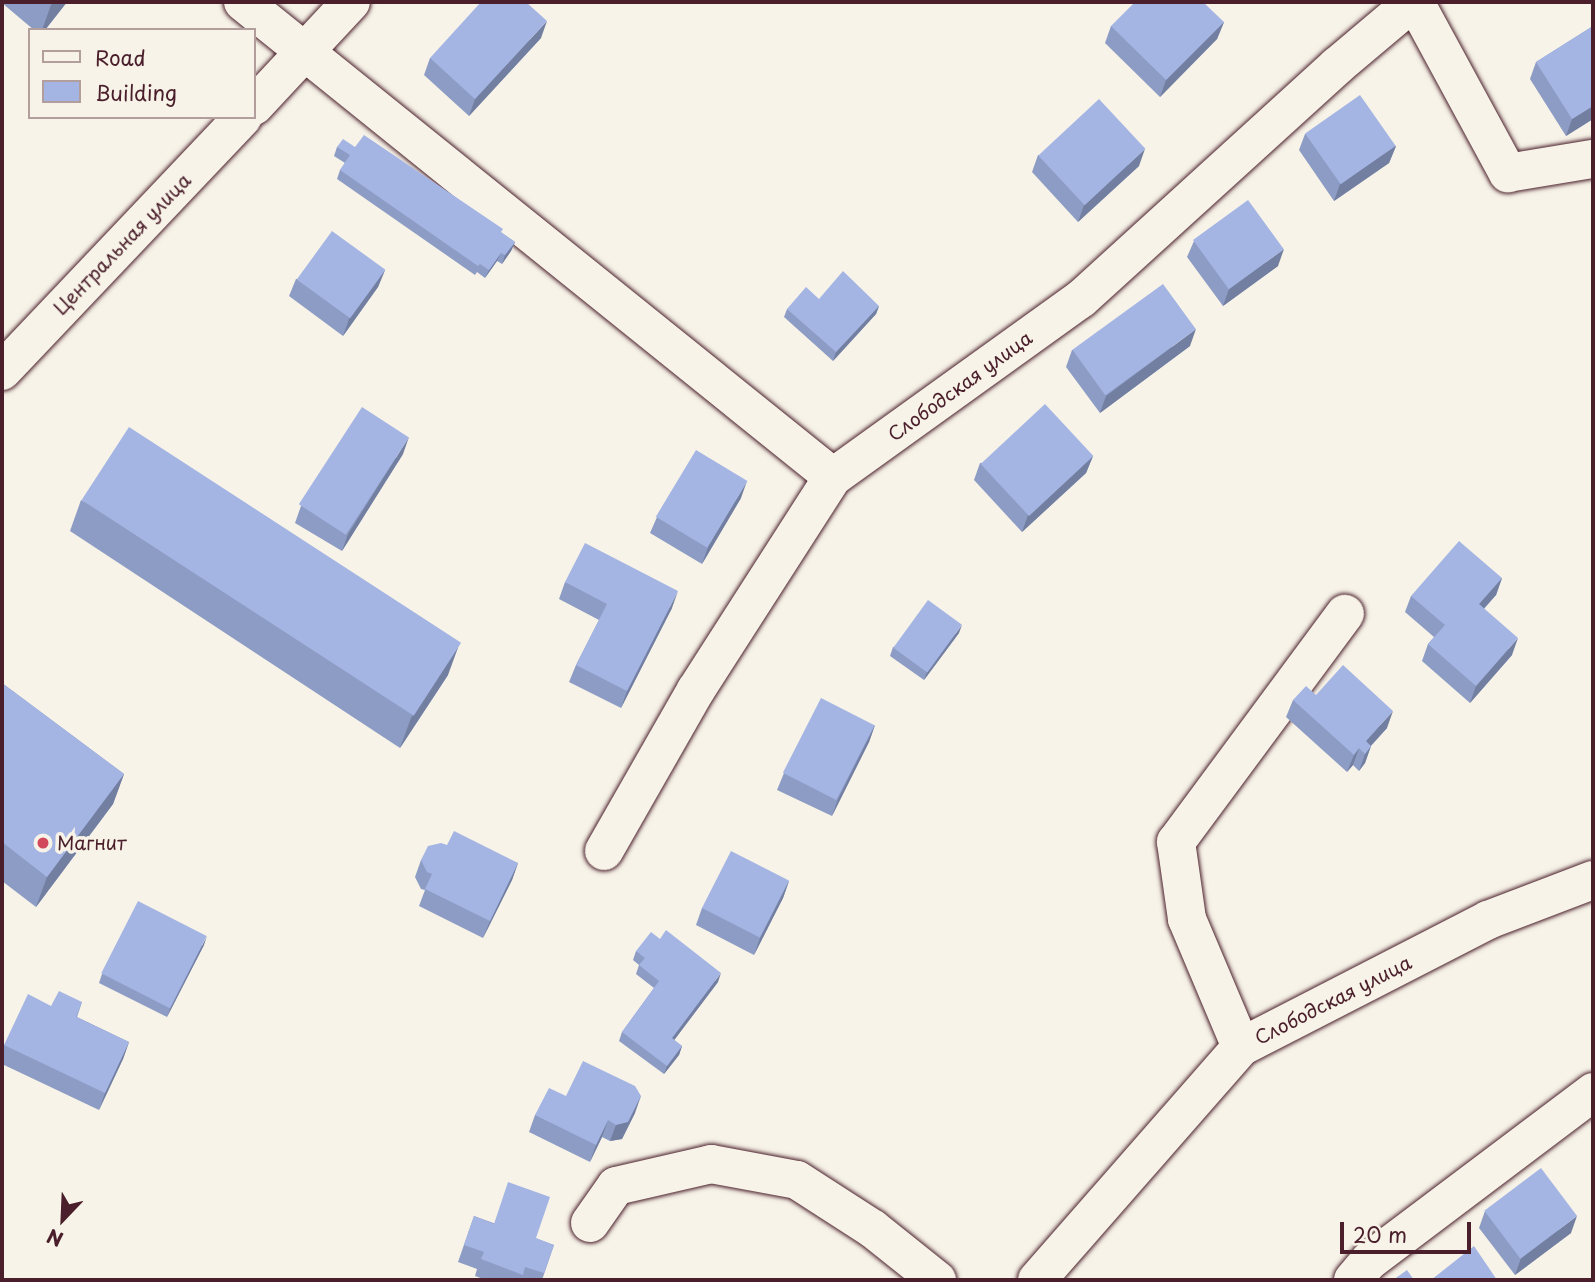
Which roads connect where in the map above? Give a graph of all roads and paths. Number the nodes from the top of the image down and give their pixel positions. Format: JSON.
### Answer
{"nodes":[{"id":1,"x":243,"y":2,"type":"edge"},
{"id":2,"x":351,"y":2,"type":"edge"},
{"id":3,"x":1414,"y":2,"type":"edge"},
{"id":4,"x":303,"y":53,"type":"junction"},
{"id":5,"x":256,"y":104,"type":"edge"},
{"id":6,"x":241,"y":119,"type":"edge"},
{"id":7,"x":1593,"y":159,"type":"edge"},
{"id":8,"x":2,"y":370,"type":"edge"},
{"id":9,"x":833,"y":477,"type":"junction"},
{"id":10,"x":1345,"y":614,"type":"dead end"},
{"id":11,"x":604,"y":851,"type":"dead end"},
{"id":12,"x":1593,"y":880,"type":"edge"},
{"id":13,"x":1241,"y":1047,"type":"junction"},
{"id":14,"x":1593,"y":1092,"type":"edge"},
{"id":15,"x":590,"y":1223,"type":"dead end"},
{"id":16,"x":937,"y":1280,"type":"edge"},
{"id":17,"x":1037,"y":1280,"type":"edge"},
{"id":18,"x":1353,"y":1280,"type":"edge"}],
"edges":[{"from":1,"to":4,"type":"street"},
{"from":2,"to":4,"type":"street"},
{"from":3,"to":7,"type":"street"},
{"from":3,"to":9,"type":"street","name":"Слободская улица"},
{"from":4,"to":5,"type":"street"},
{"from":4,"to":9,"type":"street"},
{"from":6,"to":8,"type":"street","name":"Центральная улица"},
{"from":9,"to":11,"type":"street","name":"Слободская улица"},
{"from":10,"to":13,"type":"street"},
{"from":12,"to":13,"type":"street","name":"Слободская улица"},
{"from":13,"to":17,"type":"street","name":"Слободская улица"},
{"from":14,"to":18,"type":"street"},
{"from":15,"to":16,"type":"street"}]}
